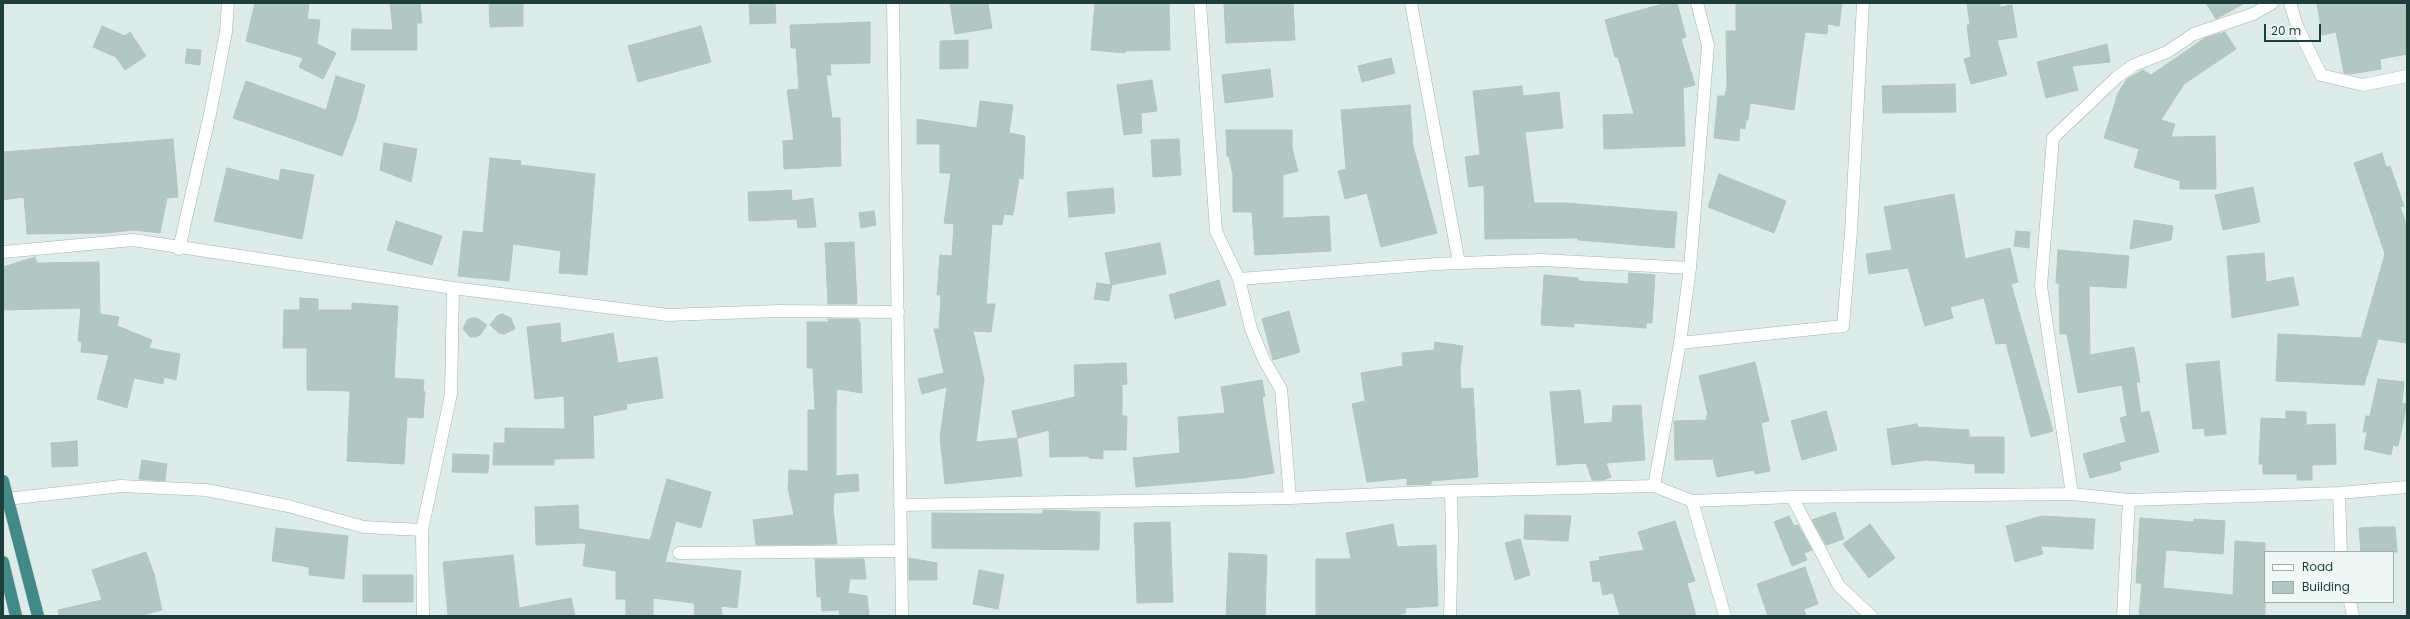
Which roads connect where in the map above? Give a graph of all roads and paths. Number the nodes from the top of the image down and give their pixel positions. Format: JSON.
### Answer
{"nodes":[{"id":1,"x":228,"y":3,"type":"edge"},
{"id":2,"x":893,"y":3,"type":"edge"},
{"id":3,"x":1200,"y":3,"type":"edge"},
{"id":4,"x":1411,"y":3,"type":"edge"},
{"id":5,"x":1697,"y":3,"type":"edge"},
{"id":6,"x":1863,"y":3,"type":"edge"},
{"id":7,"x":2272,"y":3,"type":"edge"},
{"id":8,"x":2290,"y":3,"type":"edge"},
{"id":9,"x":2407,"y":76,"type":"edge"},
{"id":10,"x":179,"y":249,"type":"junction"},
{"id":11,"x":3,"y":252,"type":"edge"},
{"id":12,"x":1459,"y":263,"type":"junction"},
{"id":13,"x":1690,"y":268,"type":"junction"},
{"id":14,"x":1239,"y":279,"type":"junction"},
{"id":15,"x":453,"y":288,"type":"junction"},
{"id":16,"x":898,"y":312,"type":"junction"},
{"id":17,"x":1680,"y":343,"type":"junction"},
{"id":18,"x":3,"y":481,"type":"edge"},
{"id":19,"x":1654,"y":486,"type":"junction"},
{"id":20,"x":2407,"y":487,"type":"edge"},
{"id":21,"x":1451,"y":491,"type":"junction"},
{"id":22,"x":2339,"y":493,"type":"junction"},
{"id":23,"x":2072,"y":494,"type":"junction"},
{"id":24,"x":1792,"y":497,"type":"junction"},
{"id":25,"x":1290,"y":498,"type":"junction"},
{"id":26,"x":7,"y":499,"type":"junction"},
{"id":27,"x":2129,"y":500,"type":"junction"},
{"id":28,"x":1692,"y":501,"type":"junction"},
{"id":29,"x":900,"y":505,"type":"junction"},
{"id":30,"x":422,"y":530,"type":"junction"},
{"id":31,"x":901,"y":551,"type":"junction"},
{"id":32,"x":2340,"y":551,"type":"edge"},
{"id":33,"x":679,"y":553,"type":"dead end"},
{"id":34,"x":3,"y":562,"type":"edge"},
{"id":35,"x":2350,"y":603,"type":"edge"},
{"id":36,"x":16,"y":616,"type":"edge"},
{"id":37,"x":38,"y":616,"type":"edge"},
{"id":38,"x":422,"y":616,"type":"edge"},
{"id":39,"x":902,"y":616,"type":"edge"},
{"id":40,"x":1450,"y":616,"type":"edge"},
{"id":41,"x":1725,"y":616,"type":"edge"},
{"id":42,"x":1871,"y":616,"type":"edge"},
{"id":43,"x":2123,"y":616,"type":"edge"},
{"id":44,"x":2353,"y":616,"type":"edge"}],
"edges":[{"from":1,"to":10,"type":"street"},
{"from":2,"to":16,"type":"street"},
{"from":3,"to":14,"type":"street"},
{"from":4,"to":12,"type":"street"},
{"from":5,"to":13,"type":"street"},
{"from":6,"to":17,"type":"street"},
{"from":7,"to":23,"type":"street"},
{"from":8,"to":9,"type":"street"},
{"from":10,"to":11,"type":"street"},
{"from":10,"to":15,"type":"street"},
{"from":12,"to":13,"type":"street"},
{"from":12,"to":14,"type":"street"},
{"from":13,"to":17,"type":"street"},
{"from":14,"to":25,"type":"street"},
{"from":15,"to":16,"type":"street"},
{"from":15,"to":30,"type":"street"},
{"from":16,"to":29,"type":"street"},
{"from":17,"to":19,"type":"street"},
{"from":18,"to":26,"type":"highway"},
{"from":19,"to":21,"type":"street"},
{"from":19,"to":28,"type":"street"},
{"from":20,"to":22,"type":"street"},
{"from":21,"to":25,"type":"street"},
{"from":21,"to":40,"type":"street"},
{"from":22,"to":27,"type":"street"},
{"from":22,"to":32,"type":"street"},
{"from":23,"to":24,"type":"street"},
{"from":23,"to":27,"type":"street"},
{"from":24,"to":28,"type":"street"},
{"from":24,"to":42,"type":"street"},
{"from":25,"to":29,"type":"street"},
{"from":26,"to":30,"type":"street"},
{"from":26,"to":37,"type":"highway"},
{"from":27,"to":43,"type":"street"},
{"from":28,"to":41,"type":"street"},
{"from":29,"to":31,"type":"street"},
{"from":30,"to":38,"type":"street"},
{"from":31,"to":33,"type":"street"},
{"from":31,"to":39,"type":"street"},
{"from":34,"to":36,"type":"highway"},
{"from":35,"to":44,"type":"street"}]}
